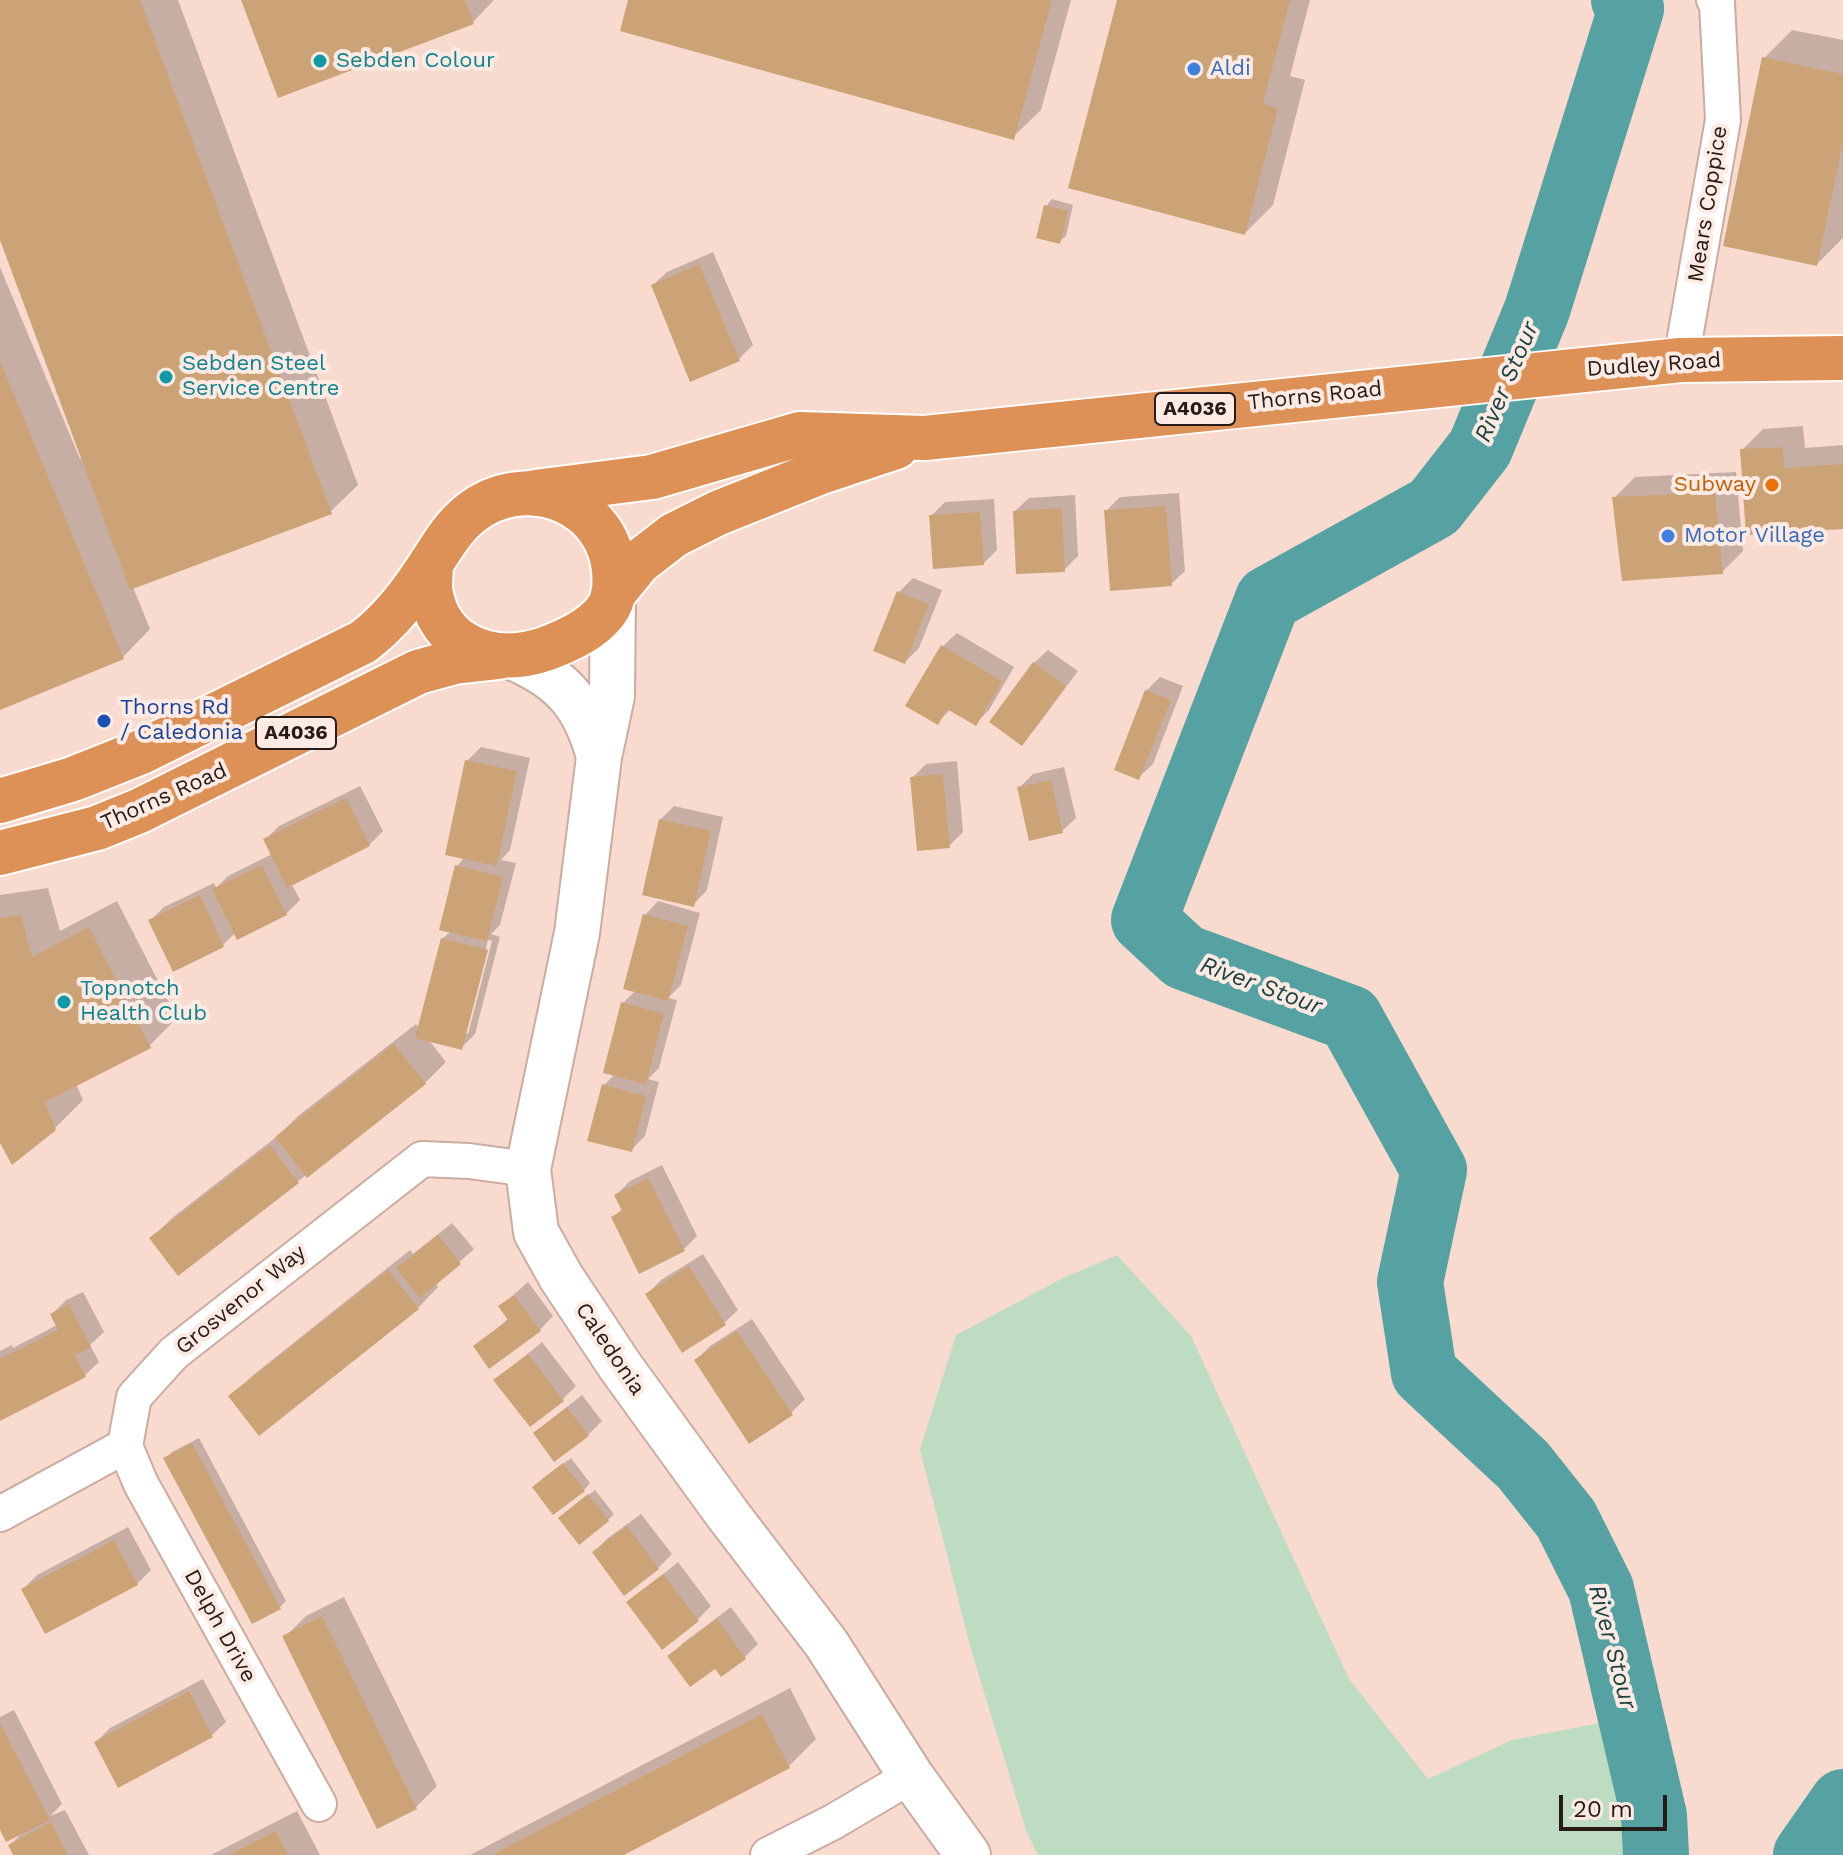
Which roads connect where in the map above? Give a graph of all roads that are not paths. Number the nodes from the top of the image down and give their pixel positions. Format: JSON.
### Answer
{"nodes":[{"id":1,"x":1714,"y":0,"type":"edge"},
{"id":2,"x":1843,"y":358,"type":"edge"},
{"id":3,"x":1681,"y":360,"type":"junction"},
{"id":4,"x":1466,"y":381,"type":"joint"},
{"id":5,"x":925,"y":438,"type":"junction"},
{"id":6,"x":535,"y":492,"type":"junction"},
{"id":7,"x":431,"y":563,"type":"junction"},
{"id":8,"x":613,"y":596,"type":"junction"},
{"id":9,"x":506,"y":657,"type":"junction"},
{"id":10,"x":599,"y":757,"type":"junction"},
{"id":11,"x":0,"y":801,"type":"edge"},
{"id":12,"x":0,"y":853,"type":"edge"},
{"id":13,"x":528,"y":1169,"type":"junction"},
{"id":14,"x":125,"y":1446,"type":"junction"},
{"id":15,"x":0,"y":1514,"type":"edge"},
{"id":16,"x":911,"y":1776,"type":"junction"},
{"id":17,"x":319,"y":1804,"type":"dead end"},
{"id":18,"x":768,"y":1855,"type":"edge"},
{"id":19,"x":968,"y":1855,"type":"edge"}],
"edges":[{"from":1,"to":3,"type":"street","name":"Mears Coppice"},
{"from":2,"to":3,"type":"highway","name":"Dudley Road","number":"A4036"},
{"from":3,"to":4,"type":"highway","name":"Dudley Road","number":"A4036"},
{"from":4,"to":5,"type":"highway","name":"Thorns Road","number":"A4036"},
{"from":5,"to":6,"type":"highway","name":"Thorns Road","number":"A4036"},
{"from":5,"to":8,"type":"highway","name":"Thorns Road","number":"A4036"},
{"from":6,"to":7,"type":"highway","number":"A4036"},
{"from":6,"to":8,"type":"highway"},
{"from":7,"to":9,"type":"highway"},
{"from":7,"to":11,"type":"highway","number":"A4036"},
{"from":8,"to":9,"type":"highway","number":"A4036"},
{"from":8,"to":10,"type":"street","name":"Caledonia"},
{"from":9,"to":10,"type":"street","name":"Caledonia"},
{"from":9,"to":12,"type":"highway","name":"Thorns Road","number":"A4036"},
{"from":10,"to":13,"type":"street","name":"Caledonia"},
{"from":13,"to":14,"type":"street","name":"Grosvenor Way"},
{"from":13,"to":16,"type":"street","name":"Caledonia"},
{"from":14,"to":15,"type":"street"},
{"from":14,"to":17,"type":"street","name":"Delph Drive"},
{"from":16,"to":18,"type":"street"},
{"from":16,"to":19,"type":"street","name":"Caledonia"}]}
